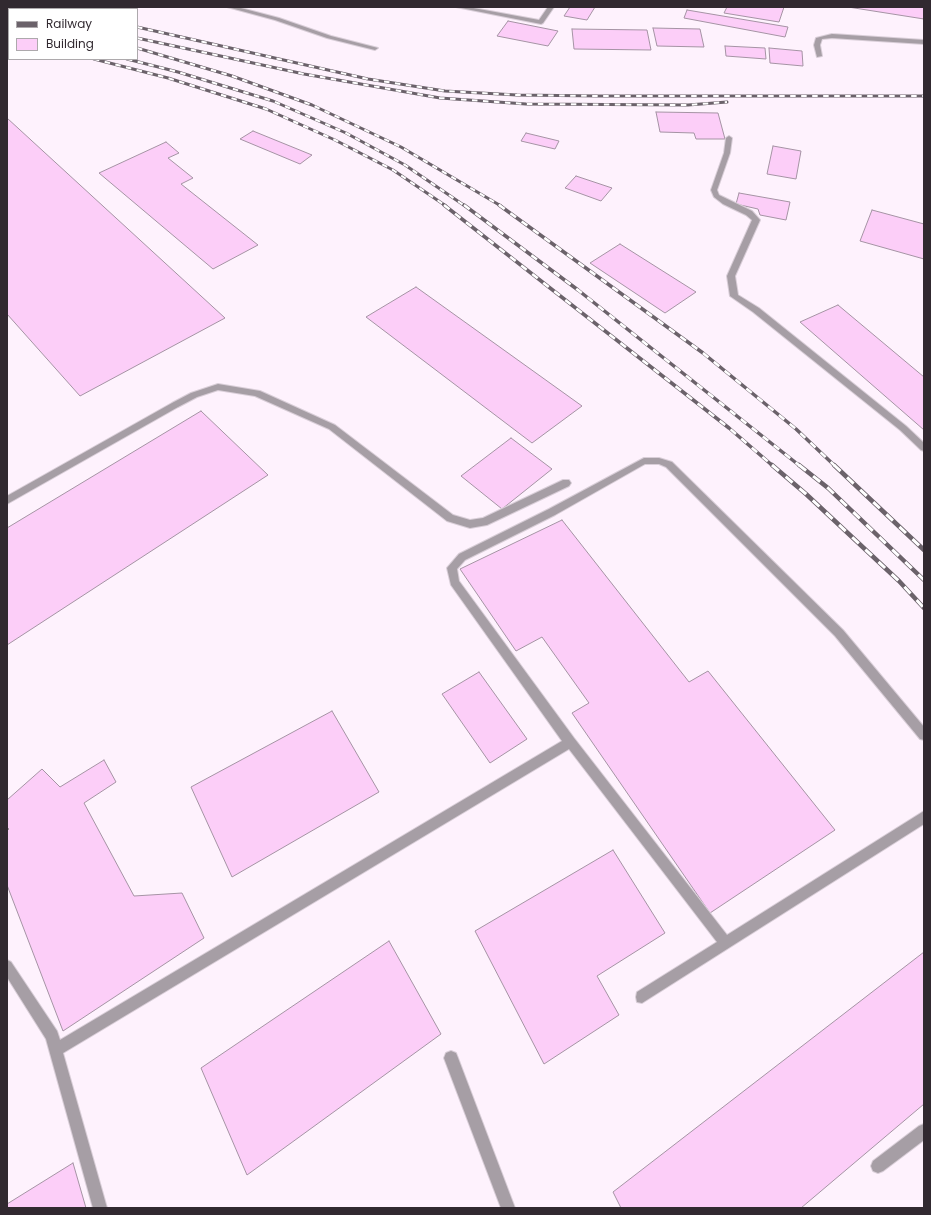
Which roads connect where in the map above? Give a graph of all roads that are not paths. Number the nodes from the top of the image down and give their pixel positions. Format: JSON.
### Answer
{"nodes":[{"id":1,"x":230,"y":7,"type":"edge"},
{"id":2,"x":459,"y":7,"type":"edge"},
{"id":3,"x":551,"y":7,"type":"edge"},
{"id":4,"x":924,"y":42,"type":"edge"},
{"id":5,"x":375,"y":48,"type":"dead end"},
{"id":6,"x":819,"y":56,"type":"dead end"},
{"id":7,"x":729,"y":138,"type":"dead end"},
{"id":8,"x":924,"y":448,"type":"edge"},
{"id":9,"x":566,"y":483,"type":"dead end"},
{"id":10,"x":7,"y":500,"type":"edge"},
{"id":11,"x":924,"y":735,"type":"edge"},
{"id":12,"x":570,"y":742,"type":"junction"},
{"id":13,"x":924,"y":817,"type":"edge"},
{"id":14,"x":726,"y":944,"type":"junction"},
{"id":15,"x":7,"y":966,"type":"edge"},
{"id":16,"x":642,"y":997,"type":"dead end"},
{"id":17,"x":55,"y":1050,"type":"junction"},
{"id":18,"x":451,"y":1058,"type":"dead end"},
{"id":19,"x":924,"y":1131,"type":"edge"},
{"id":20,"x":878,"y":1166,"type":"dead end"},
{"id":21,"x":100,"y":1208,"type":"edge"},
{"id":22,"x":508,"y":1208,"type":"edge"}],
"edges":[{"from":1,"to":5,"type":"lane"},
{"from":2,"to":3,"type":"lane"},
{"from":4,"to":6,"type":"lane"},
{"from":7,"to":8,"type":"lane"},
{"from":9,"to":10,"type":"lane"},
{"from":11,"to":12,"type":"lane"},
{"from":12,"to":14,"type":"lane"},
{"from":12,"to":17,"type":"lane"},
{"from":13,"to":14,"type":"lane"},
{"from":14,"to":16,"type":"lane"},
{"from":15,"to":17,"type":"lane"},
{"from":17,"to":21,"type":"lane"},
{"from":18,"to":22,"type":"lane"},
{"from":19,"to":20,"type":"lane"}]}
